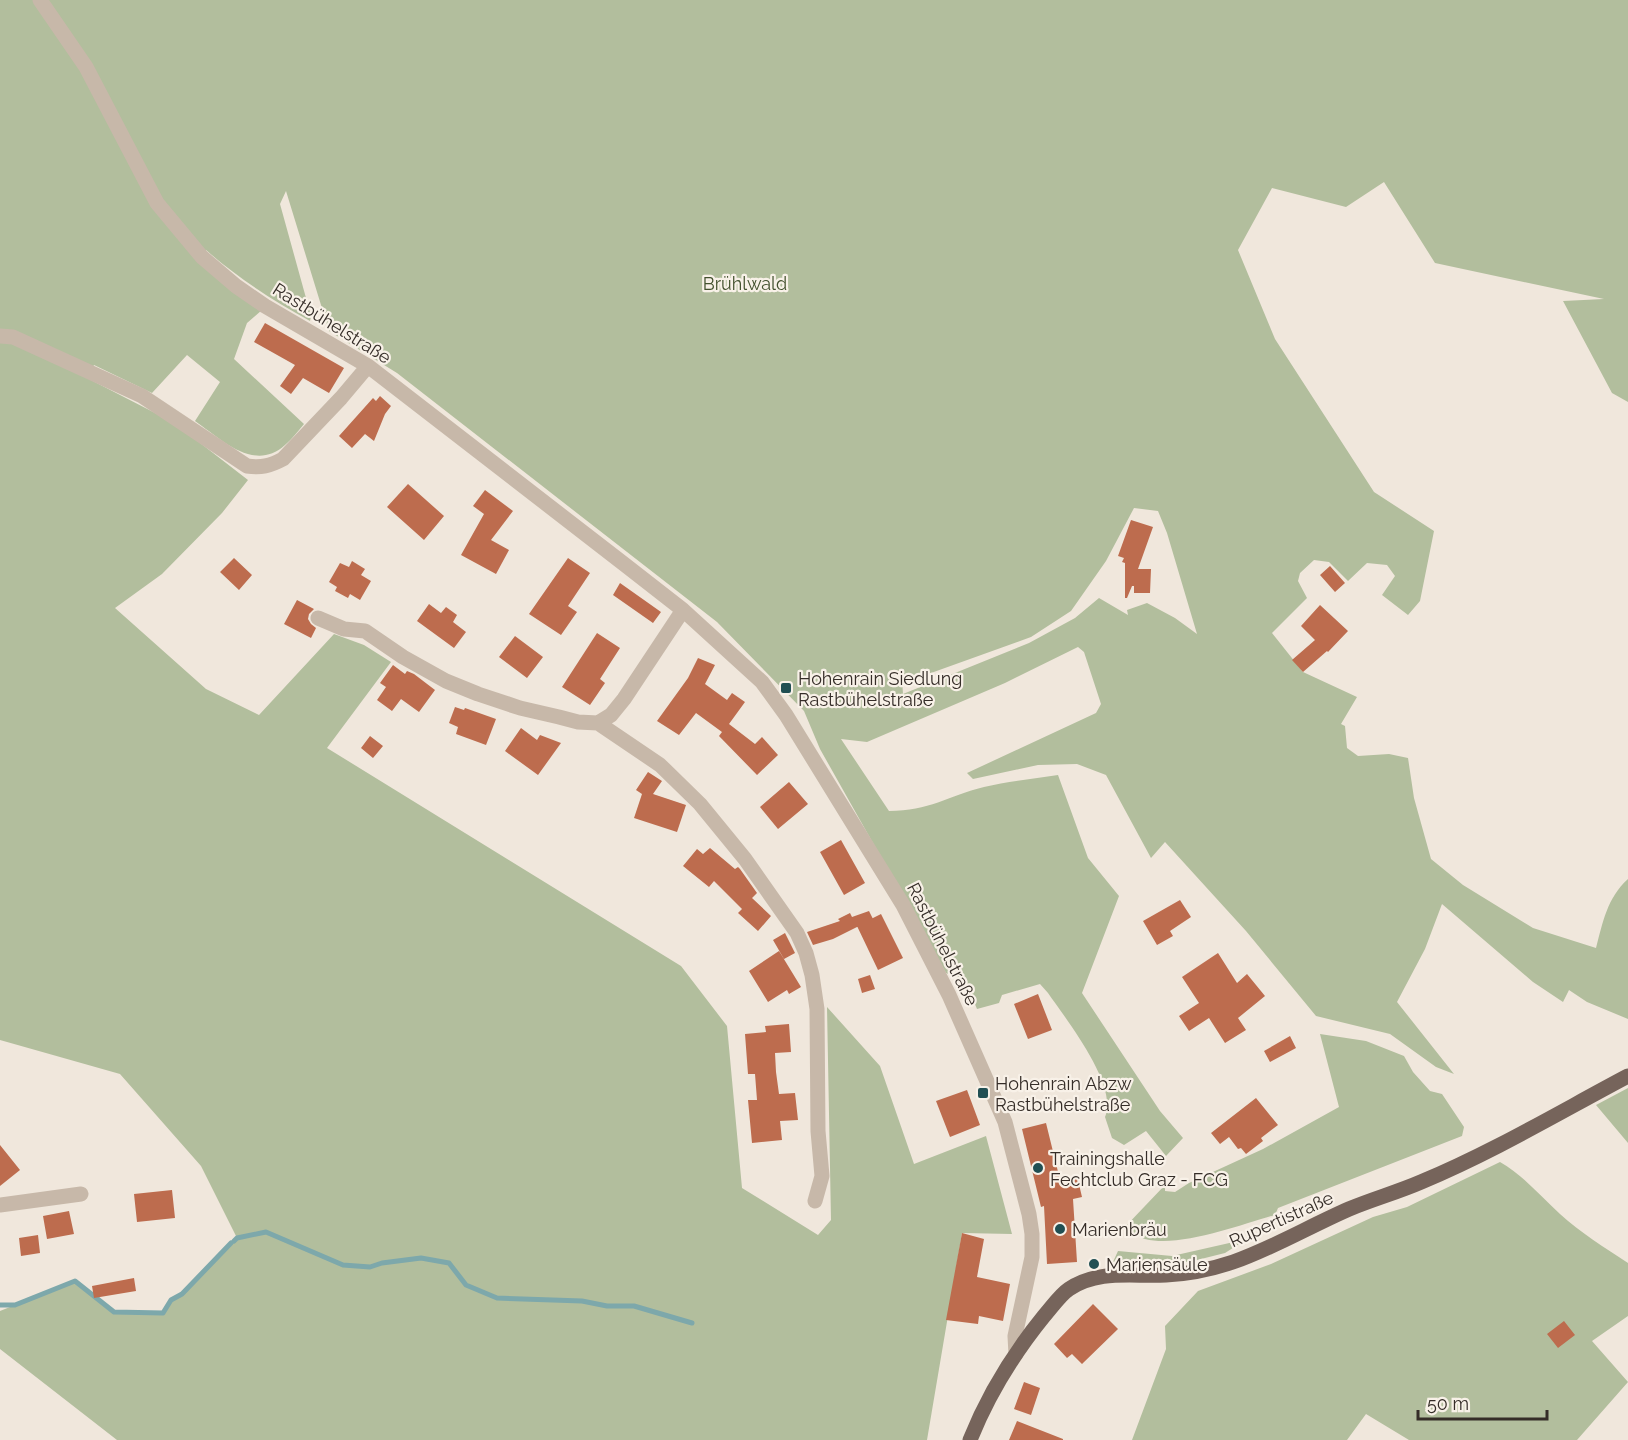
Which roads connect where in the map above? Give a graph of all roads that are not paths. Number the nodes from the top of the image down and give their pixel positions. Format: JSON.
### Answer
{"nodes":[{"id":1,"x":40,"y":0,"type":"edge"},
{"id":2,"x":0,"y":336,"type":"edge"},
{"id":3,"x":368,"y":366,"type":"junction"},
{"id":4,"x":682,"y":610,"type":"junction"},
{"id":5,"x":318,"y":618,"type":"dead end"},
{"id":6,"x":598,"y":723,"type":"junction"},
{"id":7,"x":1628,"y":1076,"type":"edge"},
{"id":8,"x":81,"y":1194,"type":"dead end"},
{"id":9,"x":815,"y":1201,"type":"dead end"},
{"id":10,"x":0,"y":1205,"type":"edge"},
{"id":11,"x":1016,"y":1354,"type":"junction"},
{"id":12,"x":970,"y":1440,"type":"edge"}],
"edges":[{"from":1,"to":3,"type":"street","name":"Rastbühelstraße"},
{"from":2,"to":3,"type":"street"},
{"from":3,"to":4,"type":"street","name":"Rastbühelstraße"},
{"from":4,"to":6,"type":"street"},
{"from":4,"to":11,"type":"street","name":"Rastbühelstraße"},
{"from":5,"to":6,"type":"street"},
{"from":6,"to":9,"type":"street"},
{"from":7,"to":11,"type":"main road","name":"Rupertistraße"},
{"from":8,"to":10,"type":"street"},
{"from":11,"to":12,"type":"main road","name":"Rupertistraße"}]}
